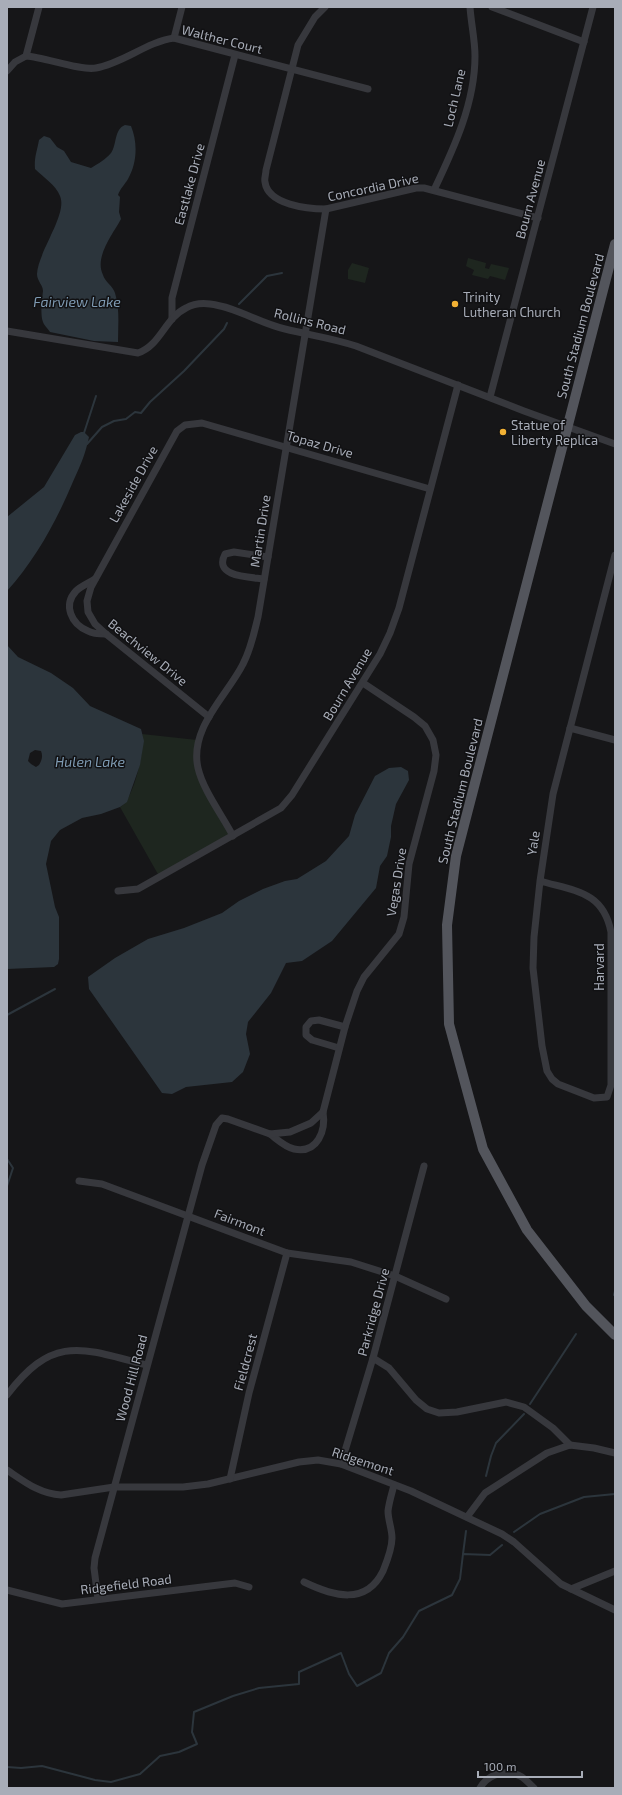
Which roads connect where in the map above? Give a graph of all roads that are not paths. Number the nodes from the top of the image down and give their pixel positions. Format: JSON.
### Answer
{"nodes":[{"id":1,"x":39,"y":7,"type":"edge"},
{"id":2,"x":182,"y":7,"type":"edge"},
{"id":3,"x":325,"y":7,"type":"edge"},
{"id":4,"x":470,"y":7,"type":"edge"},
{"id":5,"x":492,"y":7,"type":"edge"},
{"id":6,"x":593,"y":7,"type":"edge"},
{"id":7,"x":174,"y":38,"type":"junction"},
{"id":8,"x":584,"y":42,"type":"junction"},
{"id":9,"x":235,"y":55,"type":"junction"},
{"id":10,"x":26,"y":56,"type":"junction"},
{"id":11,"x":291,"y":69,"type":"junction"},
{"id":12,"x":7,"y":71,"type":"edge"},
{"id":13,"x":368,"y":89,"type":"dead end"},
{"id":14,"x":434,"y":190,"type":"junction"},
{"id":15,"x":326,"y":209,"type":"junction"},
{"id":16,"x":538,"y":218,"type":"junction"},
{"id":17,"x":615,"y":244,"type":"edge"},
{"id":18,"x":172,"y":319,"type":"junction"},
{"id":19,"x":7,"y":330,"type":"edge"},
{"id":20,"x":305,"y":333,"type":"junction"},
{"id":21,"x":458,"y":385,"type":"junction"},
{"id":22,"x":490,"y":397,"type":"junction"},
{"id":23,"x":202,"y":423,"type":"joint"},
{"id":24,"x":566,"y":427,"type":"junction"},
{"id":25,"x":615,"y":444,"type":"edge"},
{"id":26,"x":286,"y":446,"type":"junction"},
{"id":27,"x":430,"y":489,"type":"junction"},
{"id":28,"x":615,"y":555,"type":"edge"},
{"id":29,"x":268,"y":557,"type":"junction"},
{"id":30,"x":96,"y":576,"type":"junction"},
{"id":31,"x":264,"y":579,"type":"junction"},
{"id":32,"x":106,"y":634,"type":"junction"},
{"id":33,"x":363,"y":683,"type":"junction"},
{"id":34,"x":210,"y":717,"type":"junction"},
{"id":35,"x":570,"y":728,"type":"junction"},
{"id":36,"x":615,"y":740,"type":"edge"},
{"id":37,"x":233,"y":836,"type":"junction"},
{"id":38,"x":540,"y":881,"type":"junction"},
{"id":39,"x":118,"y":891,"type":"dead end"},
{"id":40,"x":345,"y":1027,"type":"junction"},
{"id":41,"x":339,"y":1048,"type":"junction"},
{"id":42,"x":607,"y":1097,"type":"joint"},
{"id":43,"x":322,"y":1112,"type":"junction"},
{"id":44,"x":270,"y":1134,"type":"junction"},
{"id":45,"x":424,"y":1166,"type":"dead end"},
{"id":46,"x":79,"y":1181,"type":"dead end"},
{"id":47,"x":188,"y":1215,"type":"junction"},
{"id":48,"x":287,"y":1253,"type":"junction"},
{"id":49,"x":395,"y":1276,"type":"junction"},
{"id":50,"x":446,"y":1299,"type":"dead end"},
{"id":51,"x":615,"y":1335,"type":"edge"},
{"id":52,"x":373,"y":1358,"type":"junction"},
{"id":53,"x":146,"y":1365,"type":"junction"},
{"id":54,"x":7,"y":1395,"type":"edge"},
{"id":55,"x":570,"y":1445,"type":"junction"},
{"id":56,"x":615,"y":1453,"type":"edge"},
{"id":57,"x":341,"y":1464,"type":"junction"},
{"id":58,"x":7,"y":1470,"type":"edge"},
{"id":59,"x":230,"y":1479,"type":"junction"},
{"id":60,"x":394,"y":1484,"type":"junction"},
{"id":61,"x":114,"y":1487,"type":"junction"},
{"id":62,"x":467,"y":1517,"type":"junction"},
{"id":63,"x":615,"y":1571,"type":"edge"},
{"id":64,"x":304,"y":1582,"type":"dead end"},
{"id":65,"x":249,"y":1587,"type":"dead end"},
{"id":66,"x":571,"y":1589,"type":"junction"},
{"id":67,"x":7,"y":1590,"type":"edge"},
{"id":68,"x":98,"y":1599,"type":"junction"},
{"id":69,"x":615,"y":1610,"type":"edge"},
{"id":70,"x":480,"y":1788,"type":"edge"},
{"id":71,"x":534,"y":1788,"type":"edge"}],
"edges":[{"from":1,"to":10,"type":"street"},
{"from":2,"to":7,"type":"street"},
{"from":3,"to":11,"type":"street","name":"Concordia Drive"},
{"from":4,"to":14,"type":"street","name":"Loch Lane"},
{"from":5,"to":8,"type":"street"},
{"from":6,"to":8,"type":"street","name":"Bourn Avenue"},
{"from":7,"to":9,"type":"street","name":"Walther Court"},
{"from":7,"to":10,"type":"street","name":"Walther Court"},
{"from":8,"to":16,"type":"street","name":"Bourn Avenue"},
{"from":9,"to":11,"type":"street","name":"Walther Court"},
{"from":9,"to":18,"type":"street","name":"Eastlake Drive"},
{"from":10,"to":12,"type":"street"},
{"from":11,"to":13,"type":"street","name":"Walther Court"},
{"from":11,"to":15,"type":"street","name":"Concordia Drive"},
{"from":14,"to":15,"type":"street","name":"Concordia Drive"},
{"from":14,"to":16,"type":"street","name":"Concordia Drive"},
{"from":15,"to":20,"type":"street","name":"Martin Drive"},
{"from":16,"to":22,"type":"street","name":"Bourn Avenue"},
{"from":17,"to":24,"type":"main road","name":"South Stadium Boulevard"},
{"from":18,"to":19,"type":"street","name":"Rollins Road"},
{"from":18,"to":20,"type":"street","name":"Rollins Road"},
{"from":20,"to":21,"type":"street","name":"Rollins Road"},
{"from":20,"to":26,"type":"street","name":"Martin Drive"},
{"from":21,"to":22,"type":"street","name":"Rollins Road"},
{"from":21,"to":27,"type":"street","name":"Bourn Avenue"},
{"from":22,"to":24,"type":"street","name":"Rollins Road"},
{"from":23,"to":26,"type":"street","name":"Topaz Drive"},
{"from":23,"to":30,"type":"street","name":"Lakeside Drive"},
{"from":24,"to":25,"type":"street","name":"Rollins Road"},
{"from":24,"to":51,"type":"main road","name":"South Stadium Boulevard"},
{"from":26,"to":27,"type":"street","name":"Topaz Drive"},
{"from":26,"to":29,"type":"street","name":"Martin Drive"},
{"from":27,"to":33,"type":"street","name":"Bourn Avenue"},
{"from":28,"to":35,"type":"street","name":"Yale"},
{"from":29,"to":31,"type":"street","name":"Martin Drive"},
{"from":29,"to":31,"type":"street"},
{"from":30,"to":32,"type":"street","name":"Beachview Drive"},
{"from":30,"to":32,"type":"street"},
{"from":31,"to":34,"type":"street","name":"Martin Drive"},
{"from":32,"to":34,"type":"street","name":"Beachview Drive"},
{"from":33,"to":37,"type":"street","name":"Bourn Avenue"},
{"from":33,"to":40,"type":"street","name":"Vegas Drive"},
{"from":34,"to":37,"type":"street","name":"Martin Drive"},
{"from":35,"to":36,"type":"street"},
{"from":35,"to":38,"type":"street","name":"Yale"},
{"from":37,"to":39,"type":"street","name":"Bourn Avenue"},
{"from":38,"to":42,"type":"street","name":"Yale"},
{"from":38,"to":42,"type":"street","name":"Harvard"},
{"from":40,"to":41,"type":"street","name":"Vegas Drive"},
{"from":40,"to":41,"type":"street"},
{"from":41,"to":43,"type":"street","name":"Vegas Drive"},
{"from":43,"to":44,"type":"street"},
{"from":43,"to":44,"type":"street","name":"Vegas Drive"},
{"from":44,"to":47,"type":"street","name":"Wood Hill Road"},
{"from":45,"to":49,"type":"street","name":"Parkridge Drive"},
{"from":46,"to":47,"type":"street","name":"Fairmont"},
{"from":47,"to":48,"type":"street","name":"Fairmont"},
{"from":47,"to":53,"type":"street","name":"Wood Hill Road"},
{"from":48,"to":49,"type":"street","name":"Fairmont"},
{"from":48,"to":59,"type":"street","name":"Fieldcrest"},
{"from":49,"to":50,"type":"street","name":"Fairmont"},
{"from":49,"to":52,"type":"street","name":"Parkridge Drive"},
{"from":52,"to":55,"type":"street"},
{"from":52,"to":57,"type":"street","name":"Parkridge Drive"},
{"from":53,"to":54,"type":"street"},
{"from":53,"to":61,"type":"street","name":"Wood Hill Road"},
{"from":55,"to":56,"type":"street"},
{"from":55,"to":62,"type":"street"},
{"from":57,"to":59,"type":"street","name":"Ridgemont"},
{"from":57,"to":60,"type":"street","name":"Ridgemont"},
{"from":58,"to":61,"type":"street","name":"Ridgemont"},
{"from":59,"to":61,"type":"street","name":"Ridgemont"},
{"from":60,"to":62,"type":"street","name":"Ridgemont"},
{"from":60,"to":64,"type":"street"},
{"from":61,"to":68,"type":"street","name":"Wood Hill Road"},
{"from":62,"to":66,"type":"street","name":"Ridgemont"},
{"from":63,"to":66,"type":"street"},
{"from":65,"to":68,"type":"street","name":"Ridgefield Road"},
{"from":66,"to":69,"type":"street","name":"Ridgemont"},
{"from":67,"to":68,"type":"street","name":"Ridgefield Road"},
{"from":70,"to":71,"type":"street"}]}
